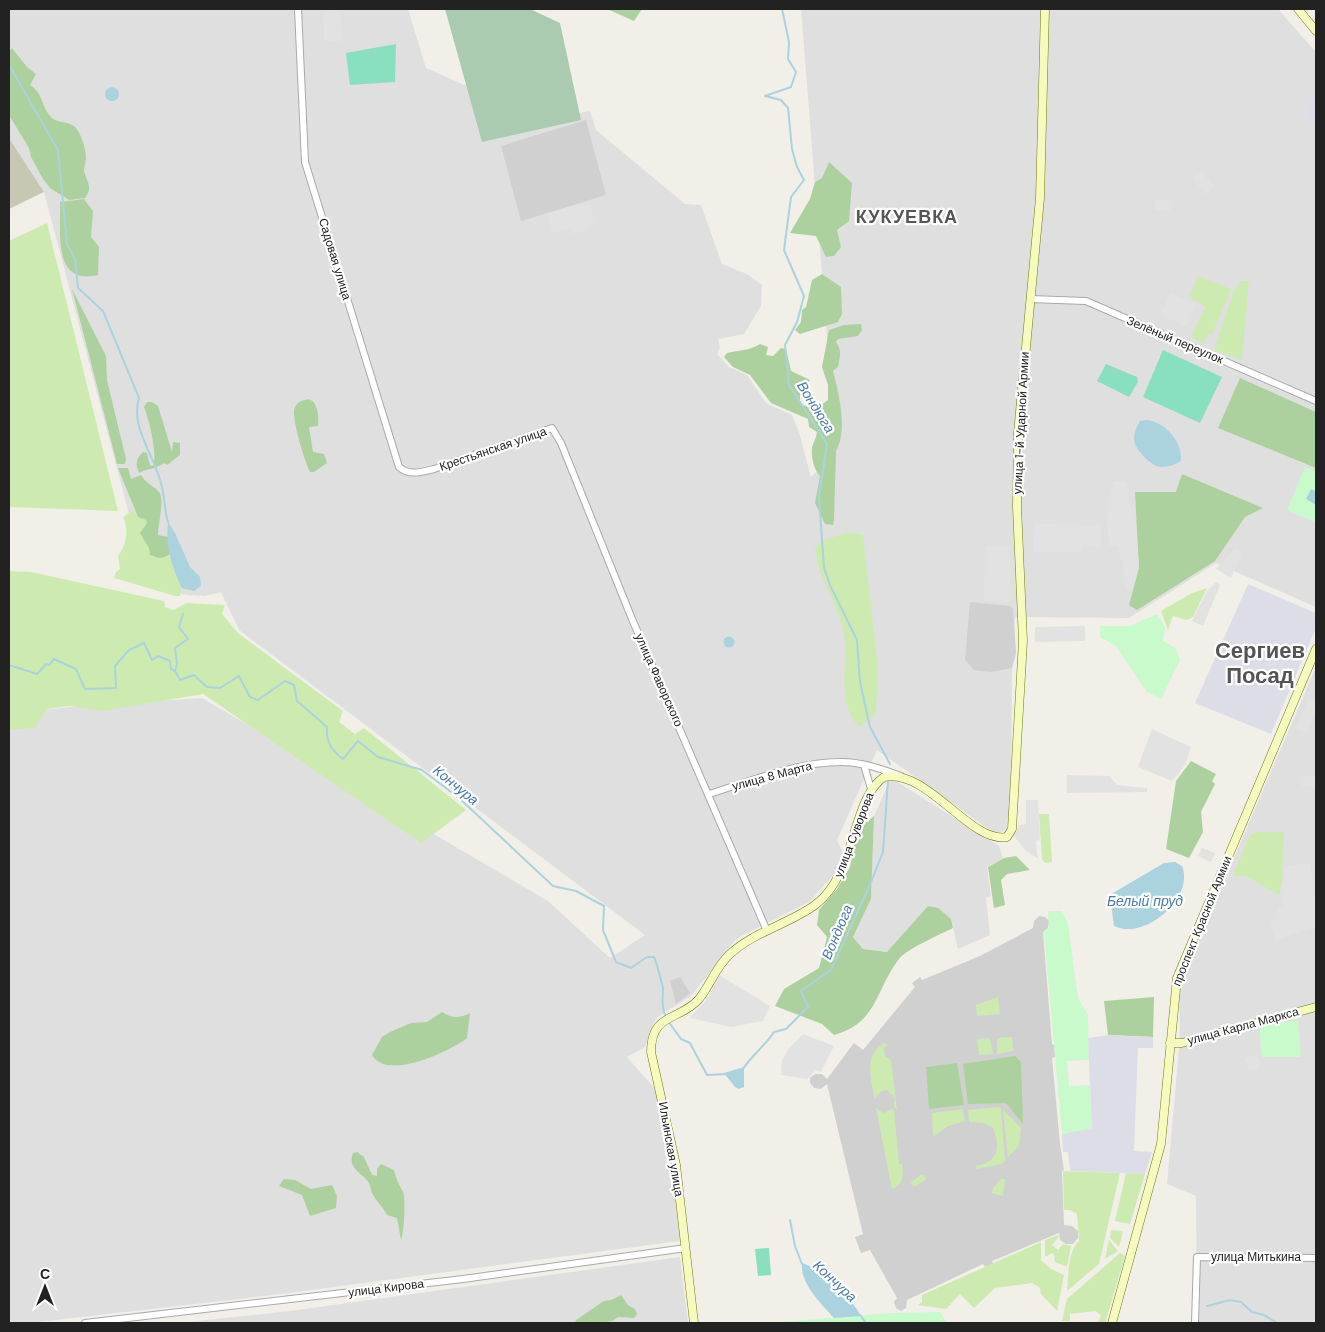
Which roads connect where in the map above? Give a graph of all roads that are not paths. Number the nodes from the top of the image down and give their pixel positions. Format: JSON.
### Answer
{"nodes":[{"id":1,"x":298,"y":9,"type":"edge"},
{"id":2,"x":1045,"y":9,"type":"edge"},
{"id":3,"x":1298,"y":9,"type":"edge"},
{"id":4,"x":1316,"y":31,"type":"edge"},
{"id":5,"x":1030,"y":299,"type":"junction"},
{"id":6,"x":1316,"y":401,"type":"edge"},
{"id":7,"x":552,"y":428,"type":"joint"},
{"id":8,"x":434,"y":469,"type":"joint"},
{"id":9,"x":1316,"y":650,"type":"edge"},
{"id":10,"x":864,"y":765,"type":"junction"},
{"id":11,"x":901,"y":776,"type":"junction"},
{"id":12,"x":871,"y":789,"type":"junction"},
{"id":13,"x":710,"y":794,"type":"junction"},
{"id":14,"x":1007,"y":836,"type":"joint"},
{"id":15,"x":767,"y":931,"type":"junction"},
{"id":16,"x":1316,"y":1007,"type":"edge"},
{"id":17,"x":674,"y":1015,"type":"joint"},
{"id":18,"x":1170,"y":1043,"type":"junction"},
{"id":19,"x":686,"y":1248,"type":"junction"},
{"id":20,"x":1316,"y":1258,"type":"edge"},
{"id":21,"x":85,"y":1323,"type":"edge"},
{"id":22,"x":694,"y":1323,"type":"edge"},
{"id":23,"x":1112,"y":1323,"type":"edge"},
{"id":24,"x":1195,"y":1323,"type":"edge"}],
"edges":[{"from":1,"to":8,"type":"street","name":"Садовая улица"},
{"from":2,"to":5,"type":"main road","name":"улица 1-й Ударной Армии"},
{"from":3,"to":4,"type":"main road"},
{"from":5,"to":6,"type":"street","name":"Зелёный переулок"},
{"from":5,"to":14,"type":"main road","name":"улица 1-й Ударной Армии"},
{"from":7,"to":8,"type":"street","name":"Крестьянская улица"},
{"from":7,"to":13,"type":"street","name":"улица Фаворского"},
{"from":9,"to":18,"type":"main road","name":"проспект Красной Армии"},
{"from":10,"to":11,"type":"street","name":"улица 8 Марта"},
{"from":10,"to":12,"type":"street"},
{"from":10,"to":13,"type":"street","name":"улица 8 Марта"},
{"from":11,"to":12,"type":"main road","name":"улица Суворова"},
{"from":11,"to":14,"type":"main road","name":"улица 8 Марта"},
{"from":12,"to":15,"type":"main road","name":"улица Суворова"},
{"from":13,"to":15,"type":"street","name":"улица Фаворского"},
{"from":15,"to":17,"type":"main road","name":"улица Суворова"},
{"from":16,"to":18,"type":"main road","name":"улица Карла Маркса"},
{"from":17,"to":19,"type":"main road","name":"Ильинская улица"},
{"from":18,"to":23,"type":"main road","name":"проспект Красной Армии"},
{"from":19,"to":21,"type":"street","name":"улица Кирова"},
{"from":19,"to":22,"type":"main road","name":"Ильинская улица"},
{"from":20,"to":24,"type":"street","name":"улица Митькина"}]}
